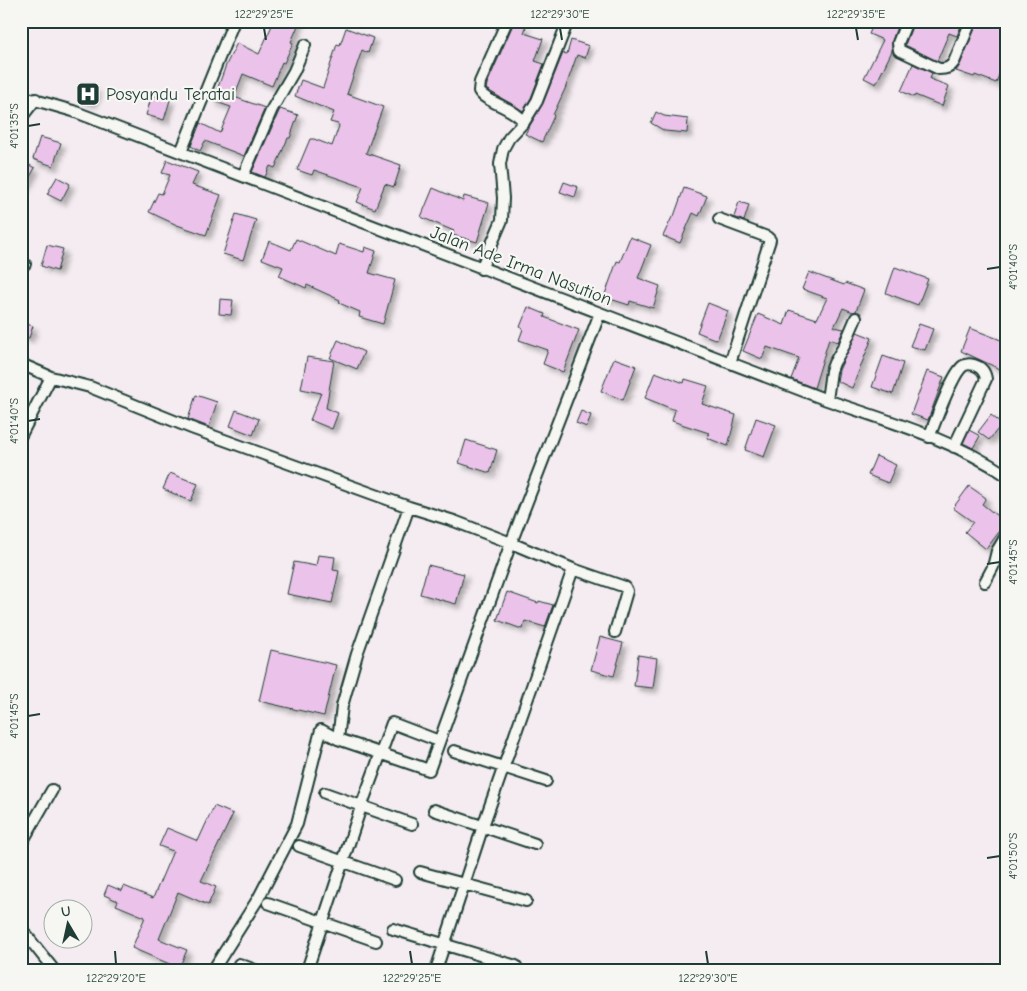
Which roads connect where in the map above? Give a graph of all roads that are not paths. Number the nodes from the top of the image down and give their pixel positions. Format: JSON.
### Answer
{"nodes":[{"id":1,"x":234,"y":21,"type":"edge"},
{"id":2,"x":507,"y":21,"type":"edge"},
{"id":3,"x":568,"y":21,"type":"edge"},
{"id":4,"x":907,"y":21,"type":"edge"},
{"id":5,"x":971,"y":21,"type":"edge"},
{"id":6,"x":305,"y":44,"type":"dead end"},
{"id":7,"x":21,"y":96,"type":"edge"},
{"id":8,"x":36,"y":99,"type":"junction"},
{"id":9,"x":21,"y":118,"type":"edge"},
{"id":10,"x":524,"y":122,"type":"junction"},
{"id":11,"x":181,"y":152,"type":"junction"},
{"id":12,"x":243,"y":176,"type":"junction"},
{"id":13,"x":719,"y":219,"type":"dead end"},
{"id":14,"x":481,"y":269,"type":"junction"},
{"id":15,"x":600,"y":314,"type":"junction"},
{"id":16,"x":856,"y":318,"type":"dead end"},
{"id":17,"x":730,"y":363,"type":"junction"},
{"id":18,"x":21,"y":364,"type":"edge"},
{"id":19,"x":51,"y":377,"type":"junction"},
{"id":20,"x":827,"y":400,"type":"junction"},
{"id":21,"x":21,"y":435,"type":"edge"},
{"id":22,"x":929,"y":437,"type":"junction"},
{"id":23,"x":954,"y":447,"type":"junction"},
{"id":24,"x":1006,"y":475,"type":"edge"},
{"id":25,"x":409,"y":507,"type":"junction"},
{"id":26,"x":1006,"y":536,"type":"edge"},
{"id":27,"x":511,"y":543,"type":"junction"},
{"id":28,"x":574,"y":569,"type":"junction"},
{"id":29,"x":985,"y":582,"type":"dead end"},
{"id":30,"x":616,"y":632,"type":"dead end"},
{"id":31,"x":338,"y":739,"type":"junction"},
{"id":32,"x":439,"y":741,"type":"junction"},
{"id":33,"x":454,"y":751,"type":"dead end"},
{"id":34,"x":380,"y":753,"type":"junction"},
{"id":35,"x":504,"y":767,"type":"junction"},
{"id":36,"x":546,"y":781,"type":"dead end"},
{"id":37,"x":52,"y":790,"type":"dead end"},
{"id":38,"x":325,"y":793,"type":"dead end"},
{"id":39,"x":361,"y":807,"type":"junction"},
{"id":40,"x":434,"y":810,"type":"dead end"},
{"id":41,"x":412,"y":824,"type":"dead end"},
{"id":42,"x":483,"y":826,"type":"junction"},
{"id":43,"x":21,"y":844,"type":"edge"},
{"id":44,"x":535,"y":844,"type":"dead end"},
{"id":45,"x":300,"y":846,"type":"dead end"},
{"id":46,"x":343,"y":862,"type":"junction"},
{"id":47,"x":420,"y":872,"type":"dead end"},
{"id":48,"x":395,"y":880,"type":"dead end"},
{"id":49,"x":464,"y":884,"type":"junction"},
{"id":50,"x":526,"y":901,"type":"dead end"},
{"id":51,"x":268,"y":903,"type":"dead end"},
{"id":52,"x":323,"y":922,"type":"junction"},
{"id":53,"x":393,"y":929,"type":"dead end"},
{"id":54,"x":21,"y":932,"type":"edge"},
{"id":55,"x":376,"y":941,"type":"dead end"},
{"id":56,"x":444,"y":943,"type":"junction"},
{"id":57,"x":239,"y":964,"type":"dead end"},
{"id":58,"x":516,"y":966,"type":"dead end"},
{"id":59,"x":54,"y":970,"type":"edge"},
{"id":60,"x":213,"y":970,"type":"edge"},
{"id":61,"x":255,"y":970,"type":"edge"},
{"id":62,"x":307,"y":970,"type":"edge"},
{"id":63,"x":436,"y":970,"type":"edge"}],
"edges":[{"from":1,"to":11,"type":"street"},
{"from":2,"to":10,"type":"street"},
{"from":3,"to":10,"type":"street"},
{"from":4,"to":5,"type":"street"},
{"from":6,"to":12,"type":"street"},
{"from":7,"to":8,"type":"street","name":"Jalan Ade Irma Nasution"},
{"from":8,"to":9,"type":"street"},
{"from":8,"to":11,"type":"street","name":"Jalan Ade Irma Nasution"},
{"from":10,"to":14,"type":"street"},
{"from":11,"to":12,"type":"street","name":"Jalan Ade Irma Nasution"},
{"from":12,"to":14,"type":"street","name":"Jalan Ade Irma Nasution"},
{"from":13,"to":17,"type":"street"},
{"from":14,"to":15,"type":"street","name":"Jalan Ade Irma Nasution"},
{"from":15,"to":17,"type":"street","name":"Jalan Ade Irma Nasution"},
{"from":15,"to":27,"type":"street"},
{"from":16,"to":20,"type":"street"},
{"from":17,"to":20,"type":"street","name":"Jalan Ade Irma Nasution"},
{"from":18,"to":19,"type":"street"},
{"from":19,"to":21,"type":"street"},
{"from":19,"to":25,"type":"street"},
{"from":20,"to":22,"type":"street","name":"Jalan Ade Irma Nasution"},
{"from":22,"to":23,"type":"street","name":"Jalan Ade Irma Nasution"},
{"from":22,"to":23,"type":"street"},
{"from":23,"to":24,"type":"street","name":"Jalan Ade Irma Nasution"},
{"from":25,"to":27,"type":"street"},
{"from":25,"to":31,"type":"street"},
{"from":26,"to":29,"type":"street"},
{"from":27,"to":28,"type":"street"},
{"from":27,"to":32,"type":"street"},
{"from":28,"to":30,"type":"street"},
{"from":28,"to":35,"type":"street"},
{"from":31,"to":34,"type":"street"},
{"from":31,"to":60,"type":"street"},
{"from":32,"to":34,"type":"street"},
{"from":32,"to":34,"type":"street"},
{"from":33,"to":35,"type":"street"},
{"from":34,"to":39,"type":"street"},
{"from":35,"to":36,"type":"street"},
{"from":35,"to":42,"type":"street"},
{"from":37,"to":43,"type":"street"},
{"from":38,"to":39,"type":"street"},
{"from":39,"to":41,"type":"street"},
{"from":39,"to":46,"type":"street"},
{"from":40,"to":42,"type":"street"},
{"from":42,"to":44,"type":"street"},
{"from":42,"to":49,"type":"street"},
{"from":45,"to":46,"type":"street"},
{"from":46,"to":48,"type":"street"},
{"from":46,"to":52,"type":"street"},
{"from":47,"to":49,"type":"street"},
{"from":49,"to":50,"type":"street"},
{"from":49,"to":56,"type":"street"},
{"from":51,"to":52,"type":"street"},
{"from":52,"to":55,"type":"street"},
{"from":52,"to":62,"type":"street"},
{"from":53,"to":56,"type":"street"},
{"from":54,"to":59,"type":"street"},
{"from":56,"to":58,"type":"street"},
{"from":56,"to":63,"type":"street"},
{"from":57,"to":61,"type":"street"}]}
